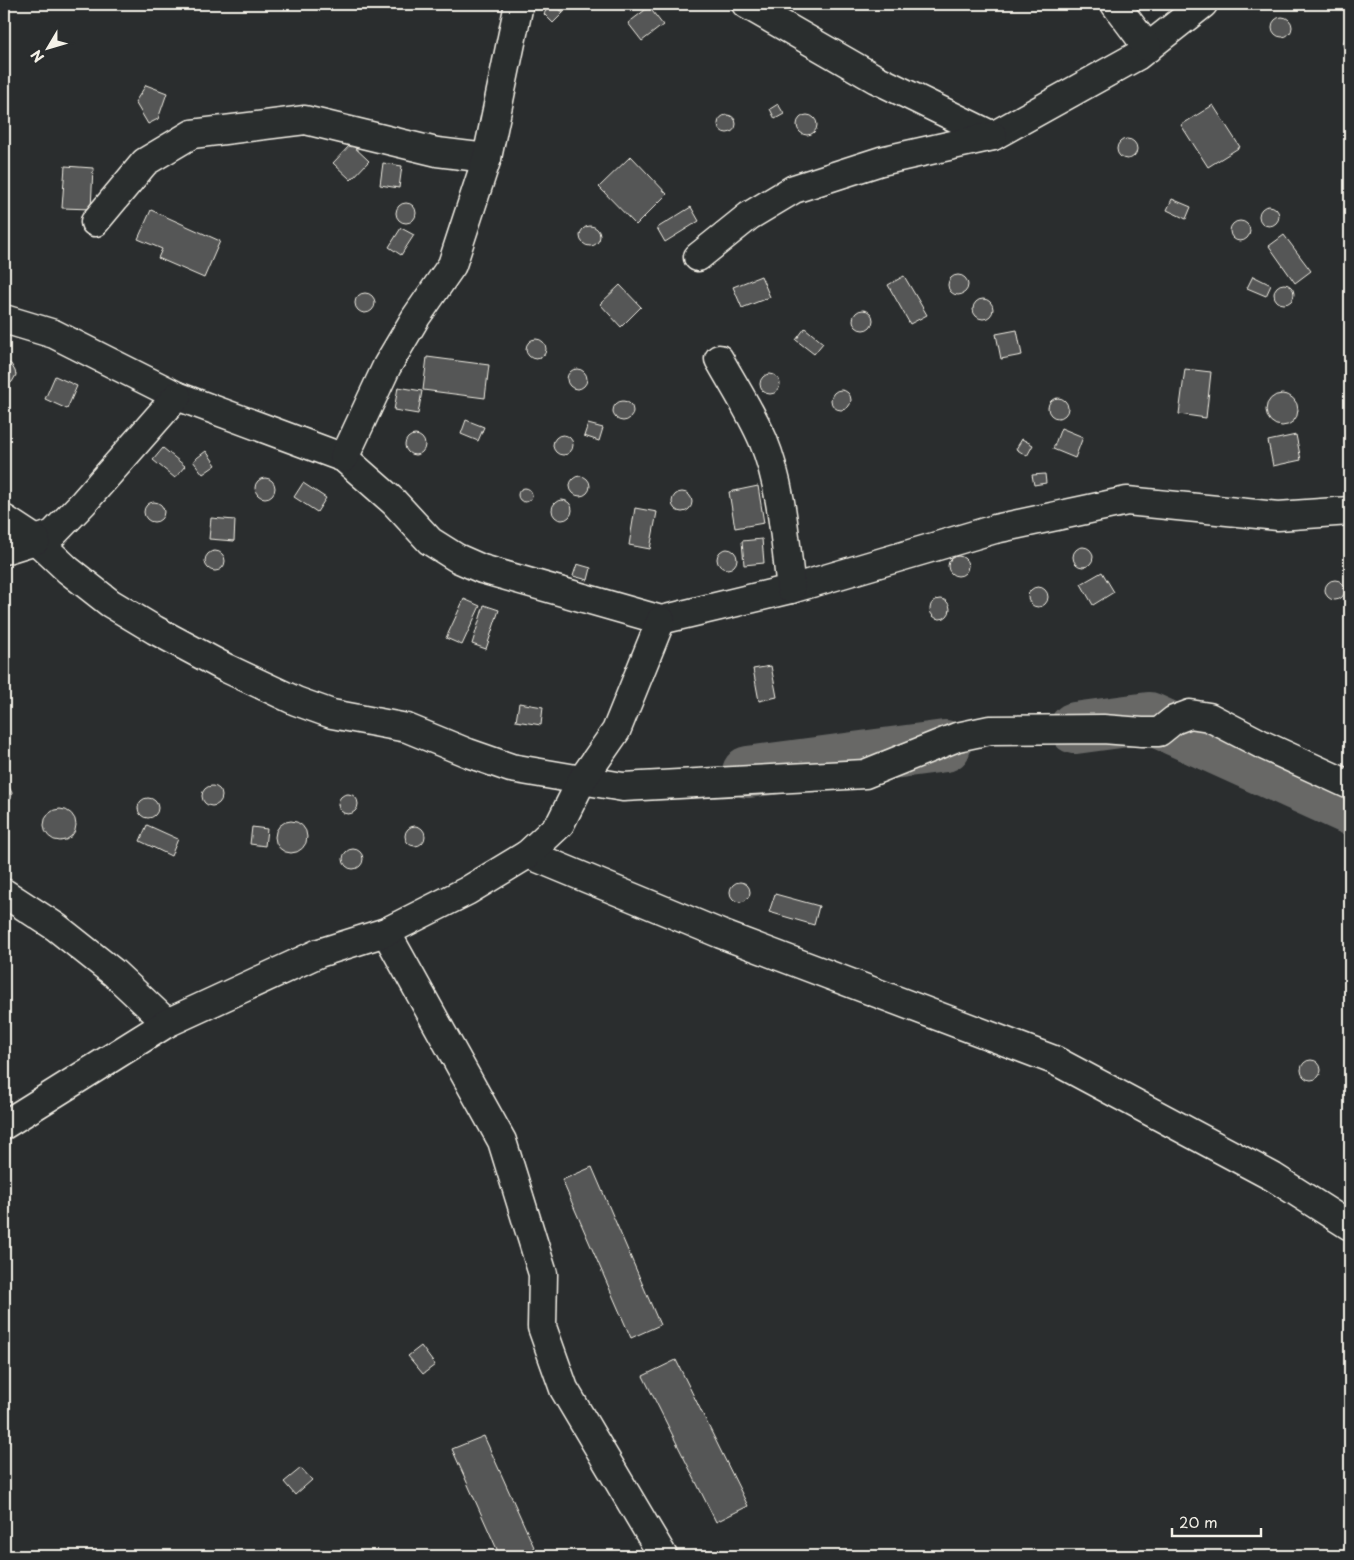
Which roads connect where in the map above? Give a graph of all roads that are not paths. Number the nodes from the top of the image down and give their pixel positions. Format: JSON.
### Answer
{"nodes":[{"id":1,"x":519,"y":4,"type":"edge"},
{"id":2,"x":746,"y":4,"type":"edge"},
{"id":3,"x":1115,"y":4,"type":"edge"},
{"id":4,"x":1204,"y":4,"type":"edge"},
{"id":5,"x":1148,"y":48,"type":"junction"},
{"id":6,"x":993,"y":136,"type":"junction"},
{"id":7,"x":487,"y":158,"type":"junction"},
{"id":8,"x":95,"y":222,"type":"dead end"},
{"id":9,"x":698,"y":257,"type":"dead end"},
{"id":10,"x":4,"y":320,"type":"edge"},
{"id":11,"x":719,"y":359,"type":"dead end"},
{"id":12,"x":177,"y":396,"type":"junction"},
{"id":13,"x":344,"y":458,"type":"junction"},
{"id":14,"x":1350,"y":511,"type":"edge"},
{"id":15,"x":4,"y":518,"type":"edge"},
{"id":16,"x":36,"y":540,"type":"junction"},
{"id":17,"x":4,"y":550,"type":"edge"},
{"id":18,"x":791,"y":589,"type":"junction"},
{"id":19,"x":661,"y":620,"type":"junction"},
{"id":20,"x":582,"y":780,"type":"junction"},
{"id":21,"x":1350,"y":785,"type":"edge"},
{"id":22,"x":528,"y":854,"type":"junction"},
{"id":23,"x":4,"y":893,"type":"edge"},
{"id":24,"x":386,"y":932,"type":"junction"},
{"id":25,"x":167,"y":1023,"type":"junction"},
{"id":26,"x":4,"y":1124,"type":"edge"},
{"id":27,"x":1350,"y":1226,"type":"edge"},
{"id":28,"x":663,"y":1556,"type":"edge"}],
"edges":[{"from":1,"to":7,"type":"street"},
{"from":2,"to":6,"type":"street"},
{"from":3,"to":5,"type":"street"},
{"from":4,"to":5,"type":"street"},
{"from":5,"to":6,"type":"street"},
{"from":6,"to":9,"type":"street"},
{"from":7,"to":8,"type":"street"},
{"from":7,"to":13,"type":"street"},
{"from":10,"to":12,"type":"street"},
{"from":11,"to":18,"type":"street"},
{"from":12,"to":13,"type":"street"},
{"from":12,"to":16,"type":"street"},
{"from":13,"to":19,"type":"street"},
{"from":14,"to":18,"type":"street"},
{"from":15,"to":16,"type":"street"},
{"from":16,"to":17,"type":"street"},
{"from":16,"to":20,"type":"street"},
{"from":18,"to":19,"type":"street"},
{"from":19,"to":20,"type":"street"},
{"from":20,"to":21,"type":"street"},
{"from":20,"to":22,"type":"street"},
{"from":22,"to":24,"type":"street"},
{"from":22,"to":27,"type":"street"},
{"from":23,"to":25,"type":"street"},
{"from":24,"to":25,"type":"street"},
{"from":24,"to":28,"type":"street"},
{"from":25,"to":26,"type":"street"}]}
